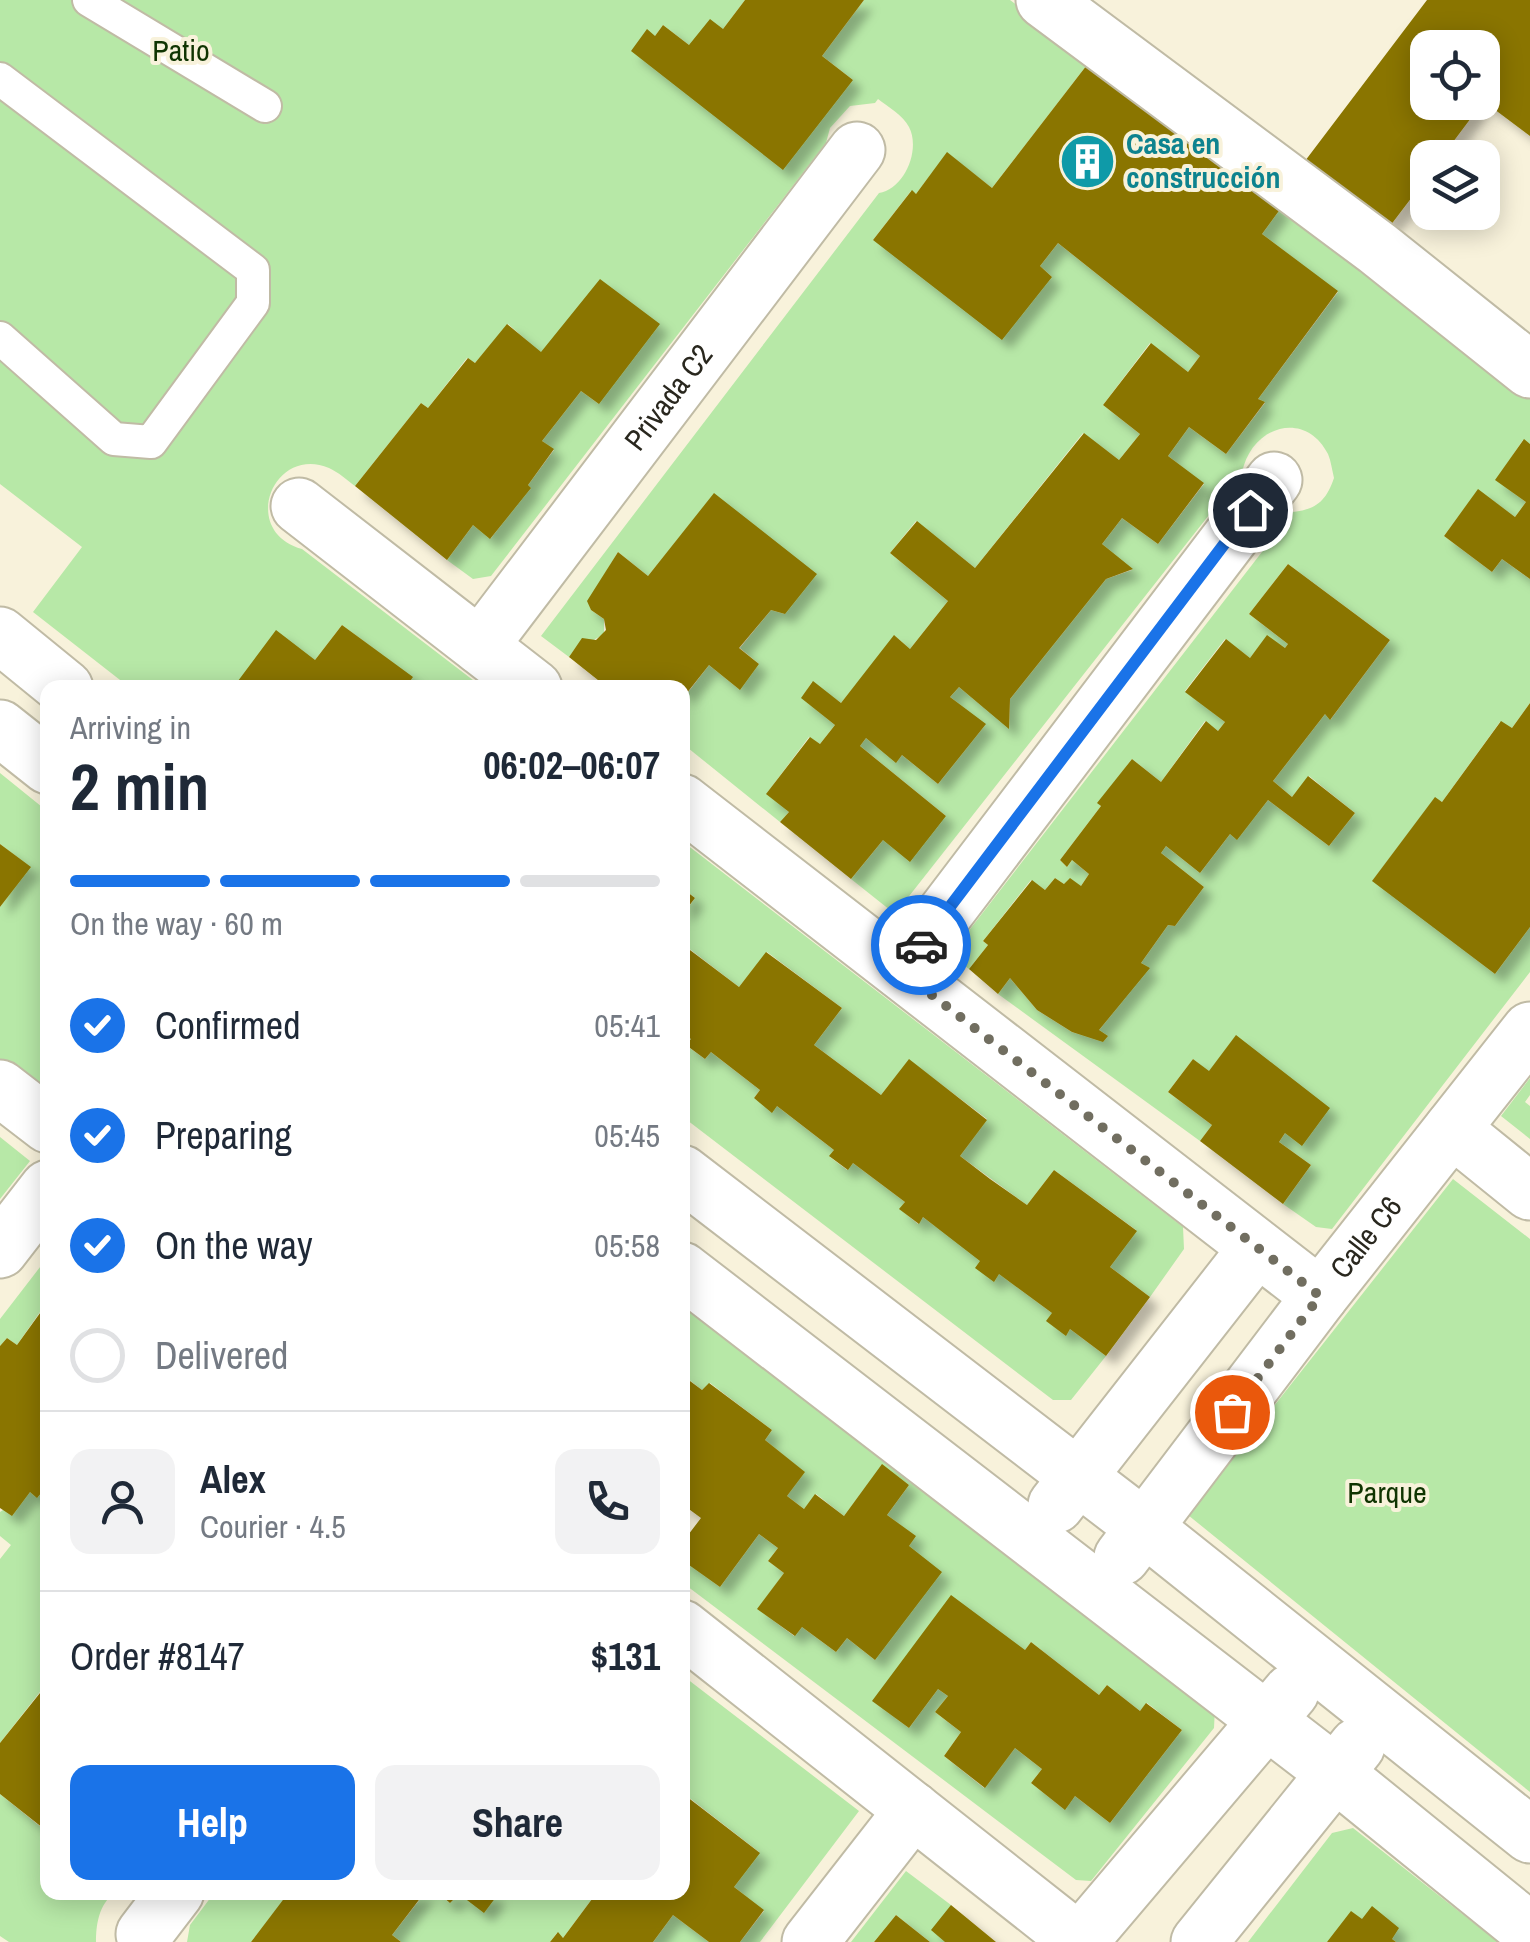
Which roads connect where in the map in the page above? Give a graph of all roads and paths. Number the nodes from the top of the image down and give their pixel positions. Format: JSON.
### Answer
{"nodes":[{"id":1,"x":89,"y":0,"type":"edge"},
{"id":2,"x":1044,"y":0,"type":"edge"},
{"id":3,"x":0,"y":80,"type":"edge"},
{"id":4,"x":265,"y":106,"type":"dead end"},
{"id":5,"x":858,"y":150,"type":"dead end"},
{"id":6,"x":0,"y":338,"type":"edge"},
{"id":7,"x":1530,"y":370,"type":"edge"},
{"id":8,"x":1274,"y":480,"type":"dead end"},
{"id":9,"x":299,"y":506,"type":"dead end"},
{"id":10,"x":480,"y":646,"type":"junction"},
{"id":11,"x":4,"y":647,"type":"edge"},
{"id":12,"x":54,"y":680,"type":"edge"},
{"id":13,"x":524,"y":680,"type":"edge"},
{"id":14,"x":0,"y":728,"type":"edge"},
{"id":15,"x":40,"y":760,"type":"edge"},
{"id":16,"x":690,"y":808,"type":"edge"},
{"id":17,"x":901,"y":971,"type":"junction"},
{"id":18,"x":1530,"y":1030,"type":"edge"},
{"id":19,"x":0,"y":1088,"type":"edge"},
{"id":20,"x":40,"y":1119,"type":"edge"},
{"id":21,"x":1452,"y":1128,"type":"junction"},
{"id":22,"x":690,"y":1179,"type":"edge"},
{"id":23,"x":1530,"y":1192,"type":"edge"},
{"id":24,"x":40,"y":1198,"type":"edge"},
{"id":25,"x":1257,"y":1248,"type":"junction"},
{"id":26,"x":0,"y":1250,"type":"edge"},
{"id":27,"x":690,"y":1276,"type":"edge"},
{"id":28,"x":1320,"y":1296,"type":"junction"},
{"id":29,"x":1078,"y":1478,"type":"junction"},
{"id":30,"x":1144,"y":1528,"type":"junction"},
{"id":31,"x":1030,"y":1538,"type":"junction"},
{"id":32,"x":1097,"y":1589,"type":"junction"},
{"id":33,"x":690,"y":1634,"type":"edge"},
{"id":34,"x":1316,"y":1664,"type":"junction"},
{"id":35,"x":1382,"y":1716,"type":"junction"},
{"id":36,"x":1266,"y":1720,"type":"junction"},
{"id":37,"x":1335,"y":1773,"type":"junction"},
{"id":38,"x":913,"y":1810,"type":"junction"},
{"id":39,"x":1530,"y":1836,"type":"edge"},
{"id":40,"x":1530,"y":1932,"type":"edge"},
{"id":41,"x":810,"y":1942,"type":"edge"},
{"id":42,"x":1080,"y":1942,"type":"edge"},
{"id":43,"x":1199,"y":1942,"type":"edge"}],
"edges":[{"from":1,"to":4,"type":"lane"},
{"from":2,"to":7,"type":"street"},
{"from":3,"to":6,"type":"lane"},
{"from":5,"to":10,"type":"street","name":"Privada C2"},
{"from":8,"to":17,"type":"street"},
{"from":9,"to":10,"type":"street"},
{"from":10,"to":13,"type":"street"},
{"from":11,"to":12,"type":"street"},
{"from":14,"to":15,"type":"street"},
{"from":16,"to":17,"type":"street"},
{"from":17,"to":25,"type":"street"},
{"from":18,"to":21,"type":"street","name":"Calle C6"},
{"from":19,"to":20,"type":"street"},
{"from":21,"to":23,"type":"street"},
{"from":21,"to":28,"type":"street","name":"Calle C6"},
{"from":22,"to":29,"type":"street"},
{"from":24,"to":26,"type":"street"},
{"from":25,"to":28,"type":"street"},
{"from":25,"to":29,"type":"street"},
{"from":27,"to":31,"type":"street"},
{"from":28,"to":30,"type":"street","name":"Calle C6"},
{"from":29,"to":30,"type":"street"},
{"from":29,"to":31,"type":"street"},
{"from":30,"to":32,"type":"street","name":"Calle C6"},
{"from":30,"to":34,"type":"street"},
{"from":31,"to":32,"type":"street"},
{"from":32,"to":36,"type":"street"},
{"from":33,"to":38,"type":"street"},
{"from":34,"to":35,"type":"street"},
{"from":34,"to":36,"type":"street"},
{"from":35,"to":37,"type":"street"},
{"from":35,"to":39,"type":"street"},
{"from":36,"to":37,"type":"street"},
{"from":36,"to":42,"type":"street"},
{"from":37,"to":40,"type":"street"},
{"from":37,"to":43,"type":"street"},
{"from":38,"to":41,"type":"street"},
{"from":38,"to":42,"type":"street"}]}
